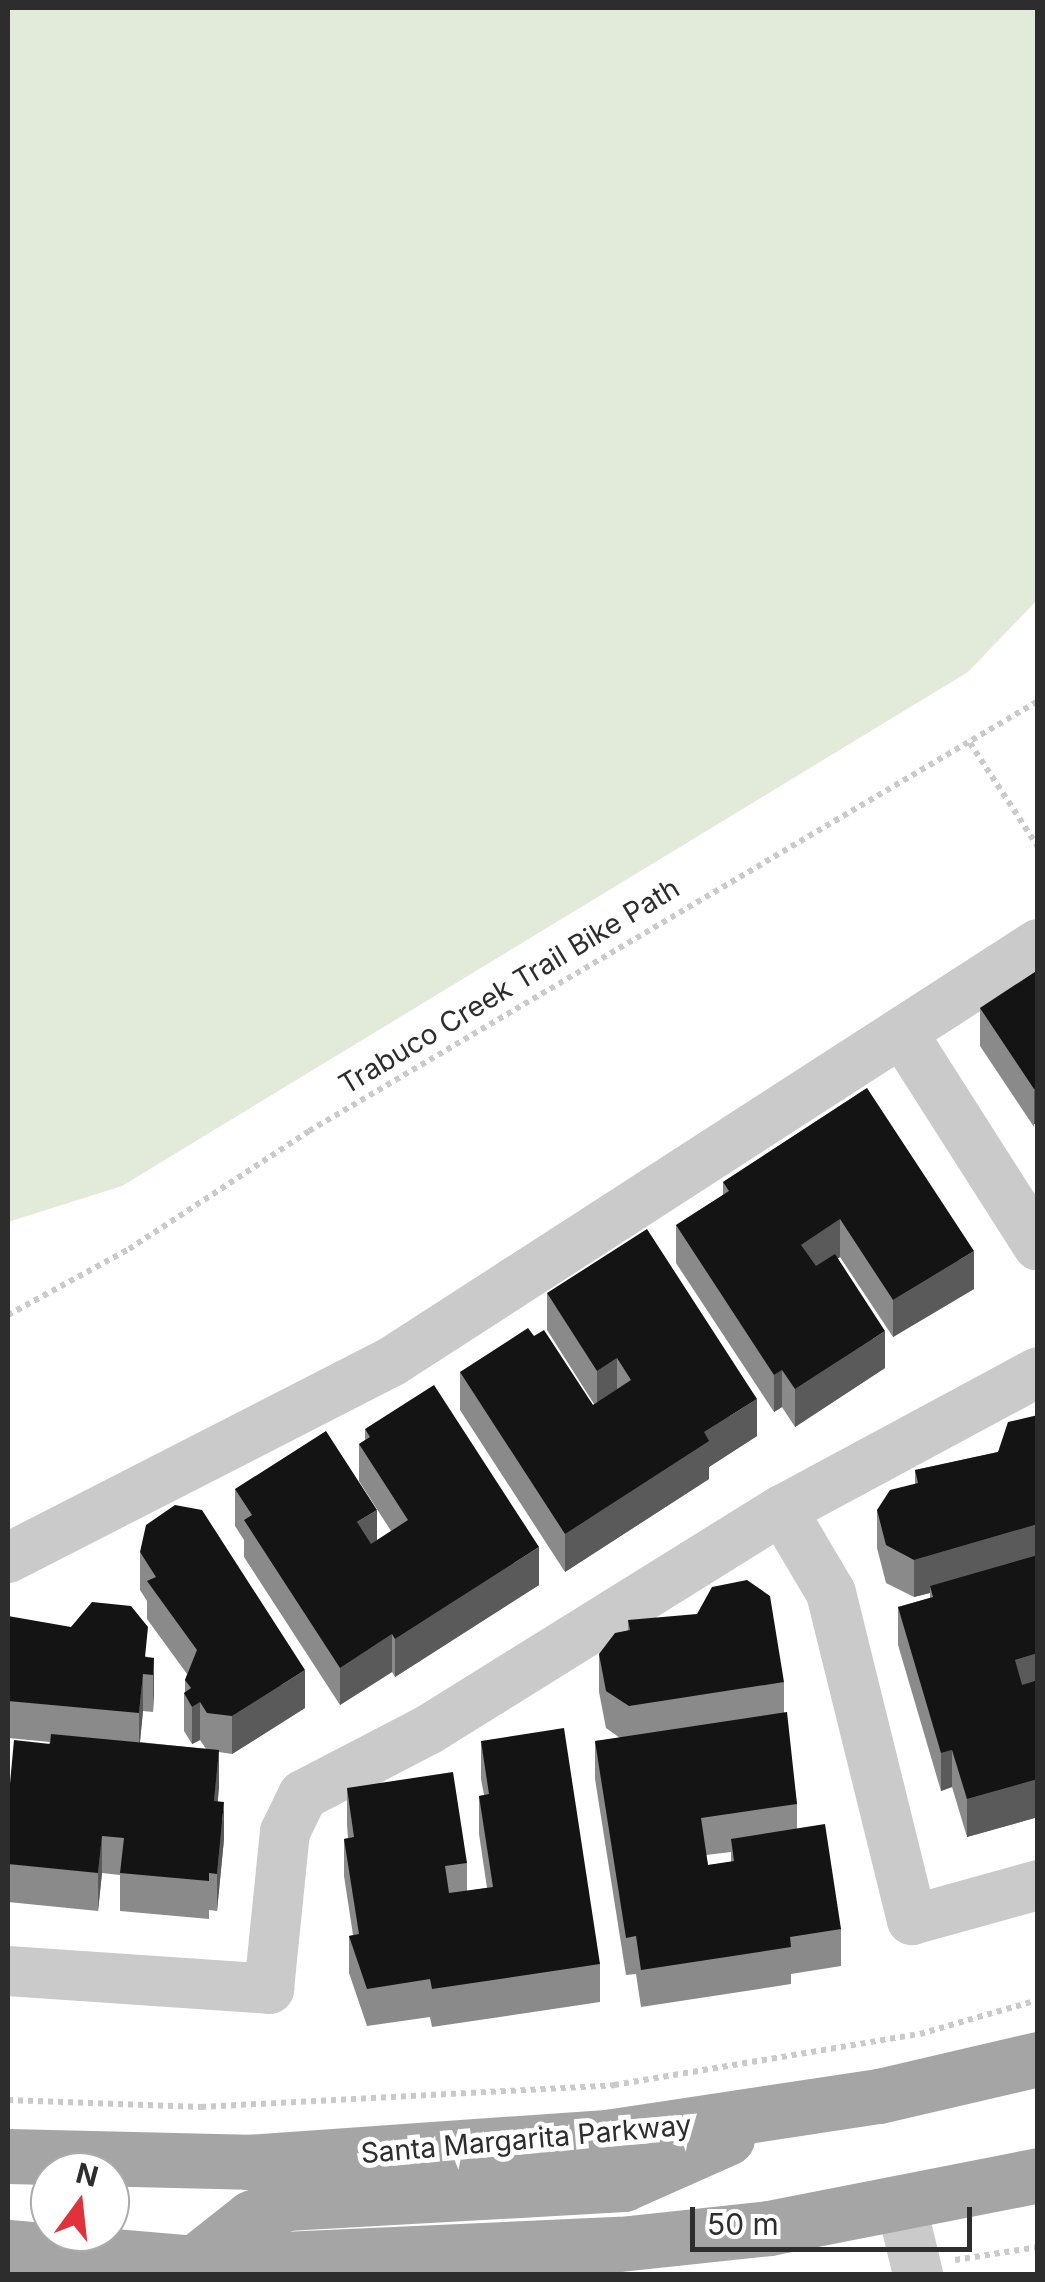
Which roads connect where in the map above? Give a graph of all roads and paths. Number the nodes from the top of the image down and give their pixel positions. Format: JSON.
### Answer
{"nodes":[{"id":1,"x":1038,"y":701,"type":"edge"},
{"id":2,"x":970,"y":744,"type":"junction"},
{"id":3,"x":1038,"y":847,"type":"edge"},
{"id":4,"x":1038,"y":944,"type":"edge"},
{"id":5,"x":903,"y":1034,"type":"junction"},
{"id":6,"x":1038,"y":1246,"type":"edge"},
{"id":7,"x":8,"y":1315,"type":"edge"},
{"id":8,"x":1038,"y":1372,"type":"edge"},
{"id":9,"x":782,"y":1510,"type":"junction"},
{"id":10,"x":8,"y":1558,"type":"edge"},
{"id":11,"x":1038,"y":1885,"type":"edge"},
{"id":12,"x":8,"y":1971,"type":"edge"},
{"id":13,"x":1038,"y":2000,"type":"edge"},
{"id":14,"x":1038,"y":2059,"type":"edge"},
{"id":15,"x":8,"y":2100,"type":"edge"},
{"id":16,"x":790,"y":2110,"type":"junction"},
{"id":17,"x":8,"y":2156,"type":"edge"},
{"id":18,"x":1038,"y":2175,"type":"edge"},
{"id":19,"x":901,"y":2204,"type":"junction"},
{"id":20,"x":1038,"y":2246,"type":"edge"},
{"id":21,"x":8,"y":2248,"type":"edge"},
{"id":22,"x":273,"y":2267,"type":"edge"},
{"id":23,"x":194,"y":2269,"type":"edge"},
{"id":24,"x":918,"y":2274,"type":"edge"}],
"edges":[{"from":1,"to":2,"type":"path","name":"Trabuco Creek Trail Bike Path"},
{"from":2,"to":3,"type":"path"},
{"from":2,"to":7,"type":"path","name":"Trabuco Creek Trail Bike Path"},
{"from":4,"to":5,"type":"lane"},
{"from":5,"to":6,"type":"lane"},
{"from":5,"to":10,"type":"lane"},
{"from":8,"to":9,"type":"lane"},
{"from":9,"to":11,"type":"lane"},
{"from":9,"to":12,"type":"lane"},
{"from":13,"to":15,"type":"path"},
{"from":14,"to":16,"type":"main road","name":"Santa Margarita Parkway"},
{"from":16,"to":17,"type":"main road","name":"Santa Margarita Parkway"},
{"from":16,"to":23,"type":"main road"},
{"from":18,"to":19,"type":"main road"},
{"from":19,"to":22,"type":"main road"},
{"from":19,"to":24,"type":"lane"},
{"from":20,"to":24,"type":"path"},
{"from":21,"to":23,"type":"main road"},
{"from":22,"to":23,"type":"main road"}]}
